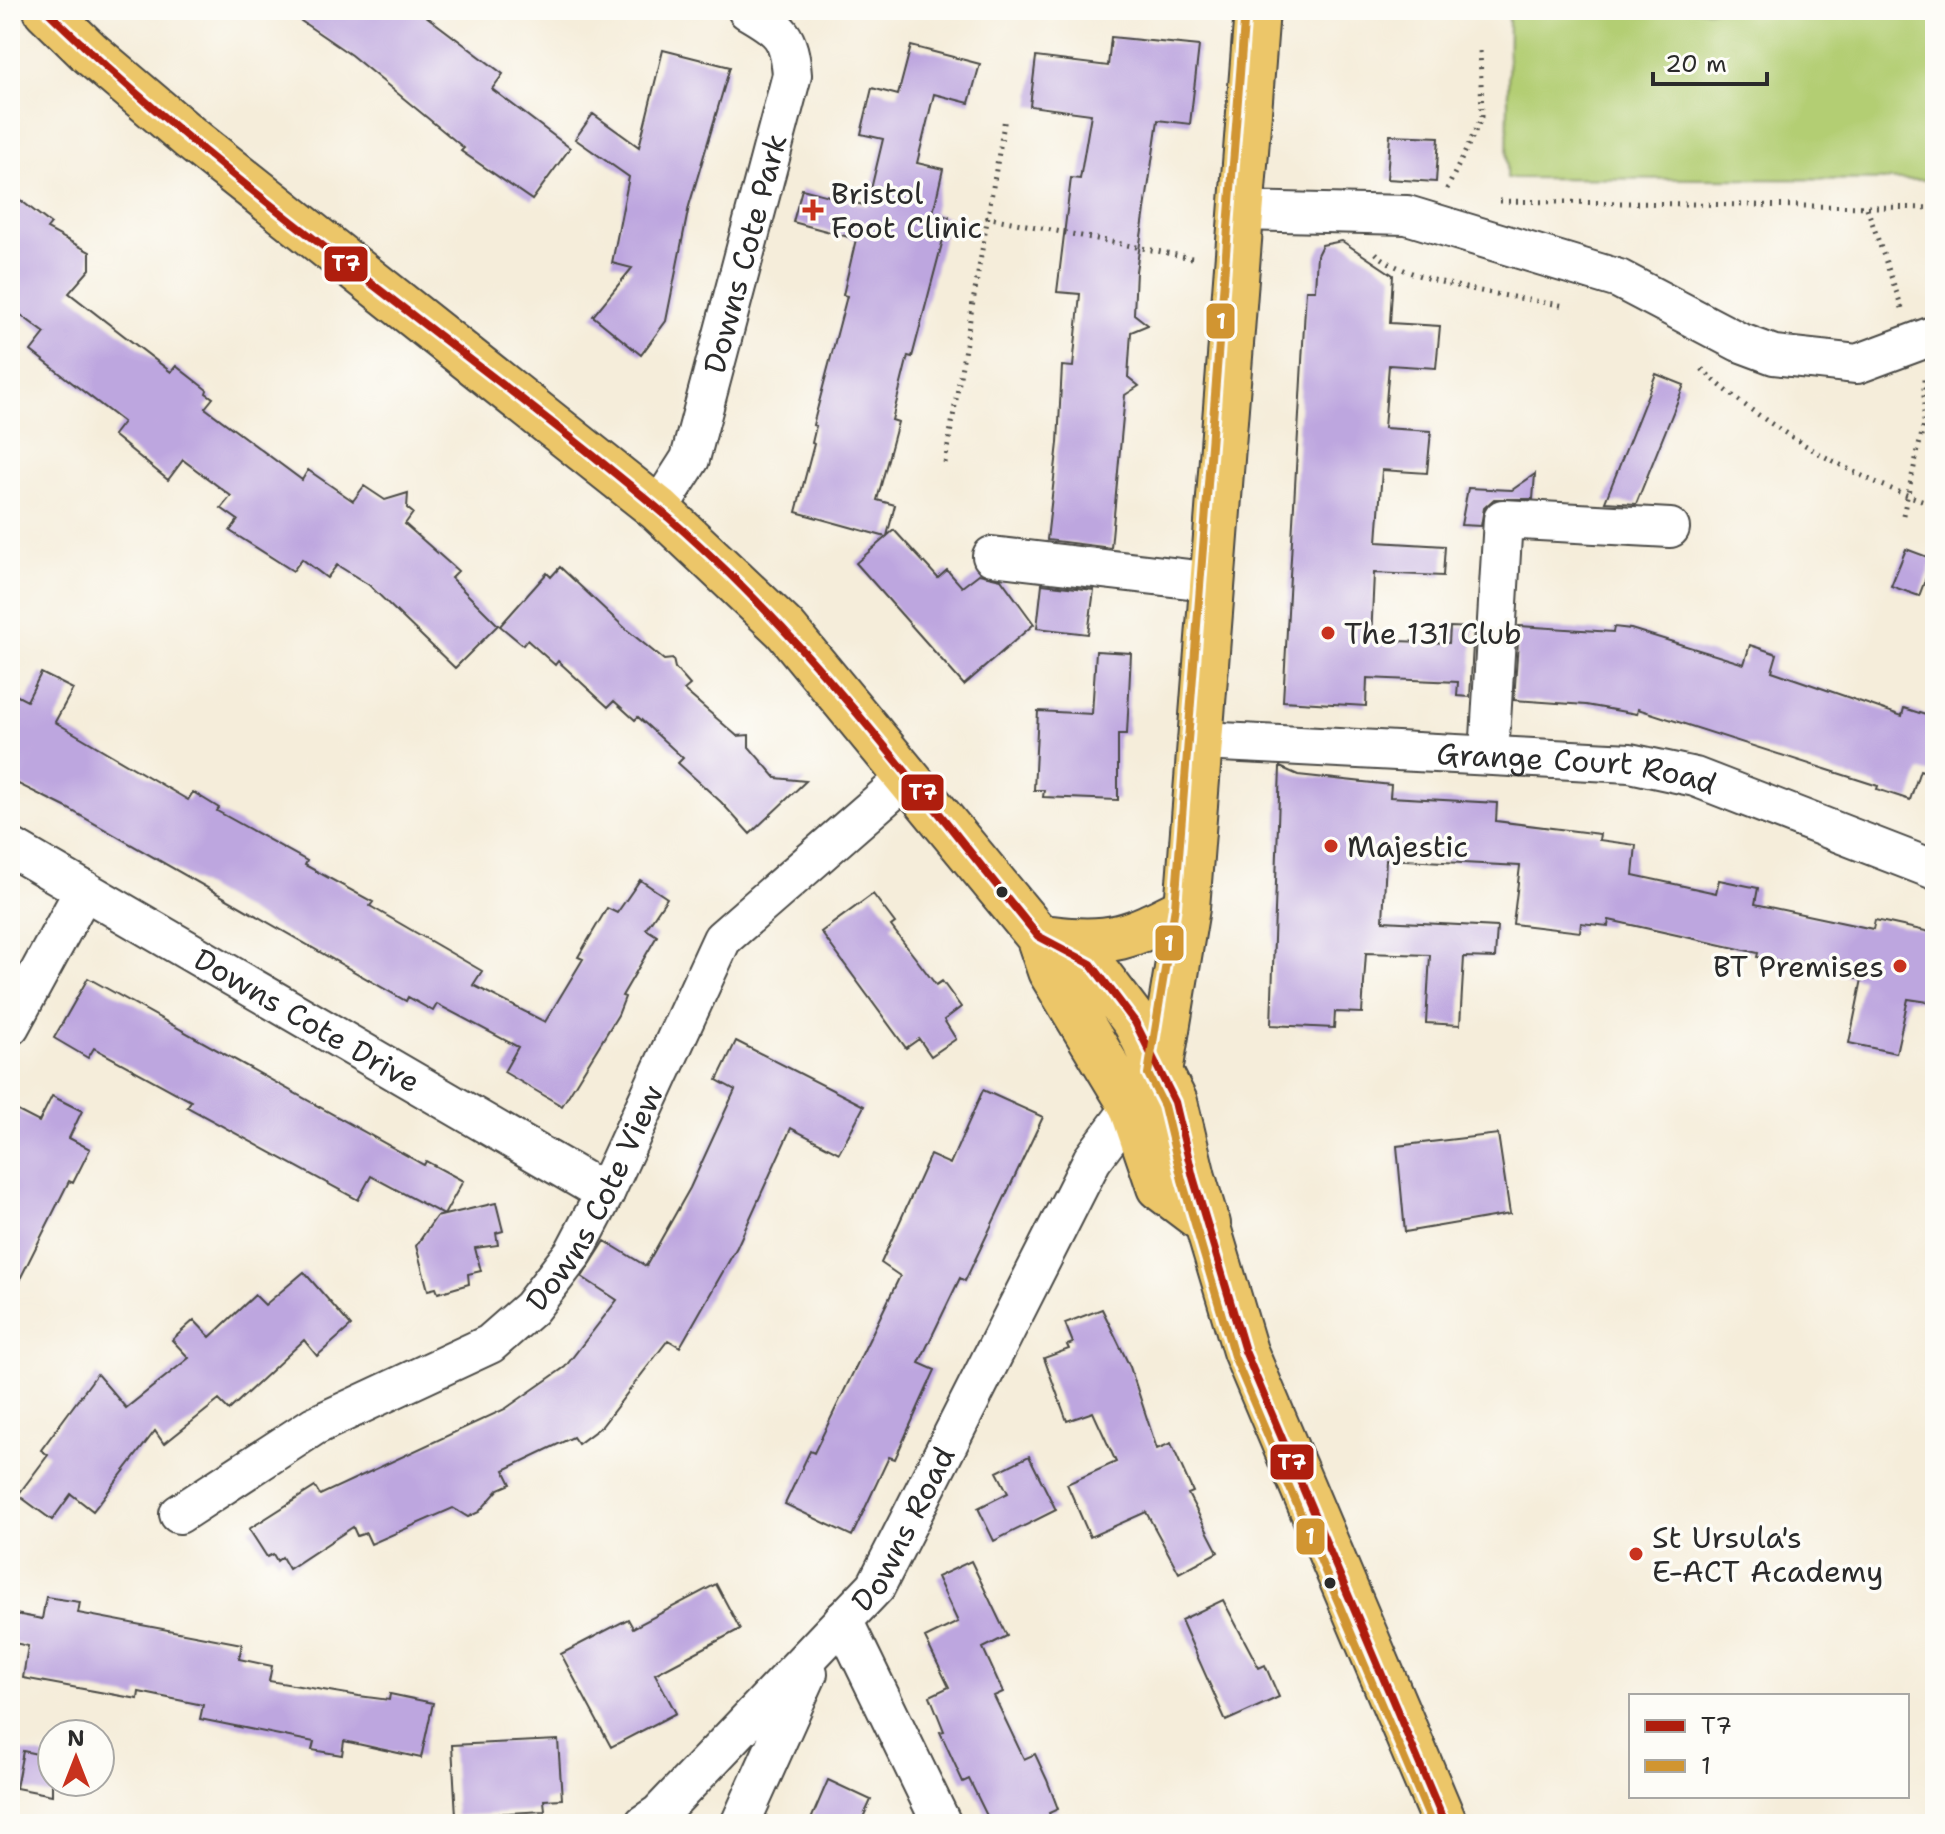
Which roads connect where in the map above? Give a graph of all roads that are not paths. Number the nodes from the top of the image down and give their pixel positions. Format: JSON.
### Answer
{"nodes":[{"id":1,"x":46,"y":10,"type":"edge"},
{"id":2,"x":747,"y":10,"type":"edge"},
{"id":3,"x":1257,"y":10,"type":"edge"},
{"id":4,"x":1240,"y":211,"type":"junction"},
{"id":5,"x":1935,"y":335,"type":"edge"},
{"id":6,"x":658,"y":509,"type":"junction"},
{"id":7,"x":1670,"y":528,"type":"dead end"},
{"id":8,"x":992,"y":556,"type":"dead end"},
{"id":9,"x":1215,"y":582,"type":"junction"},
{"id":10,"x":1202,"y":741,"type":"junction"},
{"id":11,"x":1489,"y":755,"type":"junction"},
{"id":12,"x":909,"y":776,"type":"junction"},
{"id":13,"x":10,"y":847,"type":"edge"},
{"id":14,"x":1935,"y":870,"type":"edge"},
{"id":15,"x":84,"y":890,"type":"junction"},
{"id":16,"x":1187,"y":908,"type":"junction"},
{"id":17,"x":1038,"y":936,"type":"junction"},
{"id":18,"x":10,"y":1026,"type":"edge"},
{"id":19,"x":1160,"y":1072,"type":"junction"},
{"id":20,"x":1131,"y":1105,"type":"junction"},
{"id":21,"x":605,"y":1193,"type":"junction"},
{"id":22,"x":1208,"y":1224,"type":"junction"},
{"id":23,"x":179,"y":1514,"type":"dead end"},
{"id":24,"x":843,"y":1620,"type":"junction"},
{"id":25,"x":818,"y":1650,"type":"junction"},
{"id":26,"x":644,"y":1824,"type":"edge"},
{"id":27,"x":740,"y":1824,"type":"edge"},
{"id":28,"x":942,"y":1824,"type":"edge"},
{"id":29,"x":1445,"y":1824,"type":"edge"}],
"edges":[{"from":1,"to":6,"type":"main road"},
{"from":2,"to":6,"type":"street","name":"Downs Cote Park"},
{"from":3,"to":4,"type":"main road"},
{"from":4,"to":5,"type":"street"},
{"from":4,"to":9,"type":"main road"},
{"from":6,"to":12,"type":"main road"},
{"from":7,"to":11,"type":"street"},
{"from":8,"to":9,"type":"street"},
{"from":9,"to":10,"type":"main road"},
{"from":10,"to":11,"type":"street","name":"Grange Court Road"},
{"from":10,"to":16,"type":"main road"},
{"from":11,"to":14,"type":"street","name":"Grange Court Road"},
{"from":12,"to":17,"type":"main road"},
{"from":12,"to":21,"type":"street","name":"Downs Cote View"},
{"from":13,"to":15,"type":"street","name":"Downs Cote Drive"},
{"from":15,"to":18,"type":"street"},
{"from":15,"to":21,"type":"street","name":"Downs Cote Drive"},
{"from":16,"to":17,"type":"main road"},
{"from":16,"to":19,"type":"main road"},
{"from":17,"to":19,"type":"main road"},
{"from":17,"to":20,"type":"main road"},
{"from":19,"to":20,"type":"street","name":"Downs Road"},
{"from":19,"to":22,"type":"main road"},
{"from":20,"to":22,"type":"main road"},
{"from":20,"to":24,"type":"street","name":"Downs Road"},
{"from":21,"to":23,"type":"street","name":"Downs Cote View"},
{"from":22,"to":29,"type":"main road"},
{"from":24,"to":25,"type":"street"},
{"from":24,"to":28,"type":"street","name":"Downs Road"},
{"from":25,"to":26,"type":"street"},
{"from":25,"to":27,"type":"street"}]}
